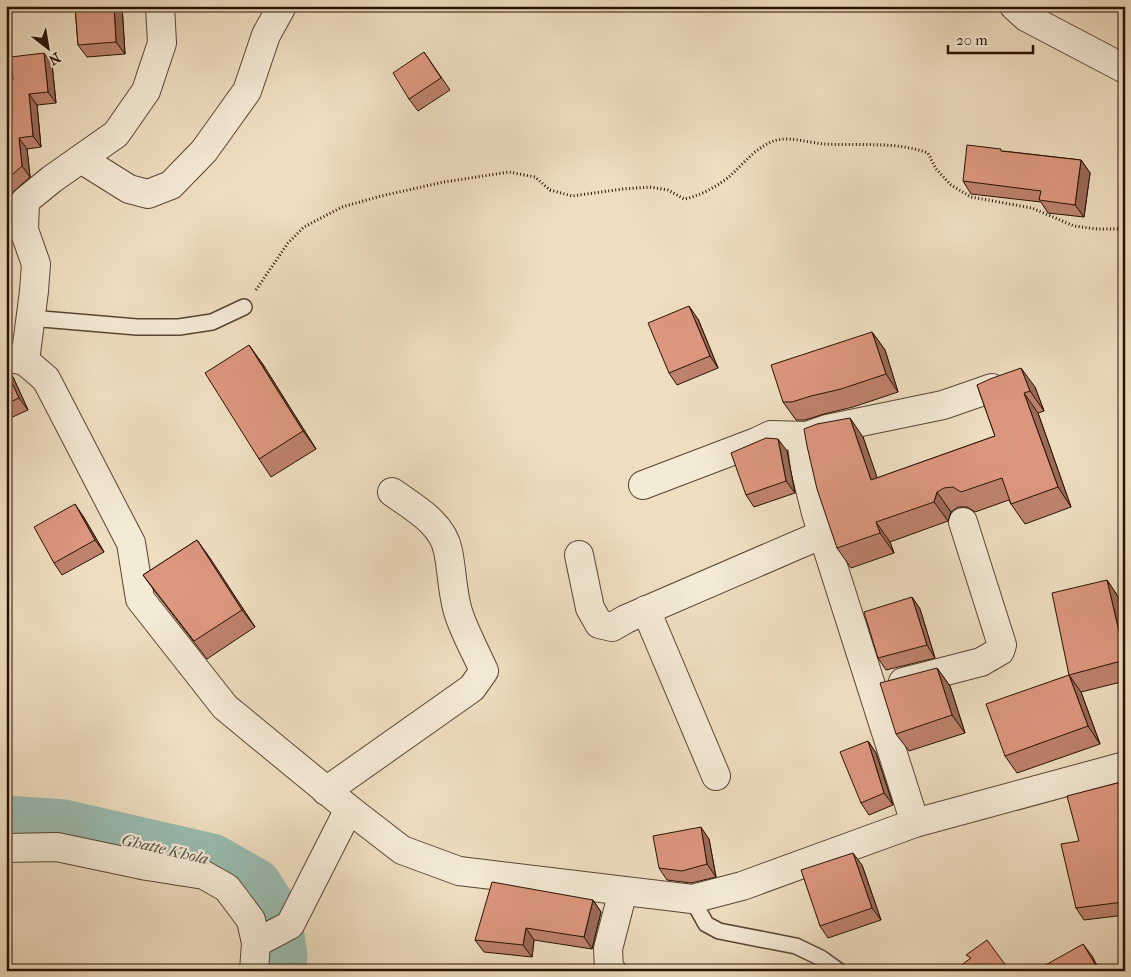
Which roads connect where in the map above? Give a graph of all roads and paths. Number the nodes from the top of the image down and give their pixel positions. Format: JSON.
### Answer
{"nodes":[{"id":1,"x":160,"y":6,"type":"edge"},
{"id":2,"x":282,"y":6,"type":"edge"},
{"id":3,"x":1014,"y":6,"type":"edge"},
{"id":4,"x":1125,"y":69,"type":"edge"},
{"id":5,"x":81,"y":159,"type":"junction"},
{"id":6,"x":16,"y":196,"type":"edge"},
{"id":7,"x":1125,"y":229,"type":"edge"},
{"id":8,"x":244,"y":308,"type":"joint"},
{"id":9,"x":30,"y":318,"type":"junction"},
{"id":10,"x":15,"y":359,"type":"edge"},
{"id":11,"x":992,"y":388,"type":"edge"},
{"id":12,"x":807,"y":436,"type":"junction"},
{"id":13,"x":643,"y":485,"type":"dead end"},
{"id":14,"x":392,"y":492,"type":"dead end"},
{"id":15,"x":963,"y":522,"type":"dead end"},
{"id":16,"x":823,"y":534,"type":"junction"},
{"id":17,"x":579,"y":555,"type":"dead end"},
{"id":18,"x":646,"y":610,"type":"junction"},
{"id":19,"x":873,"y":690,"type":"junction"},
{"id":20,"x":1125,"y":766,"type":"edge"},
{"id":21,"x":716,"y":776,"type":"dead end"},
{"id":22,"x":326,"y":791,"type":"junction"},
{"id":23,"x":349,"y":809,"type":"junction"},
{"id":24,"x":915,"y":823,"type":"junction"},
{"id":25,"x":6,"y":848,"type":"edge"},
{"id":26,"x":623,"y":891,"type":"junction"},
{"id":27,"x":692,"y":899,"type":"junction"},
{"id":28,"x":256,"y":942,"type":"junction"},
{"id":29,"x":254,"y":971,"type":"edge"},
{"id":30,"x":612,"y":971,"type":"edge"},
{"id":31,"x":839,"y":971,"type":"edge"}],
"edges":[{"from":1,"to":5,"type":"street"},
{"from":2,"to":5,"type":"street"},
{"from":3,"to":4,"type":"street"},
{"from":5,"to":6,"type":"street"},
{"from":6,"to":9,"type":"street"},
{"from":7,"to":8,"type":"path"},
{"from":8,"to":9,"type":"lane"},
{"from":9,"to":10,"type":"street"},
{"from":10,"to":22,"type":"street"},
{"from":11,"to":12,"type":"street"},
{"from":12,"to":13,"type":"street"},
{"from":12,"to":16,"type":"street"},
{"from":14,"to":22,"type":"street"},
{"from":15,"to":19,"type":"street"},
{"from":16,"to":18,"type":"street"},
{"from":16,"to":19,"type":"street"},
{"from":17,"to":18,"type":"street"},
{"from":18,"to":21,"type":"street"},
{"from":19,"to":24,"type":"street"},
{"from":20,"to":24,"type":"street"},
{"from":22,"to":23,"type":"street"},
{"from":23,"to":26,"type":"street"},
{"from":23,"to":28,"type":"street"},
{"from":24,"to":27,"type":"street"},
{"from":25,"to":28,"type":"street"},
{"from":26,"to":27,"type":"street"},
{"from":26,"to":30,"type":"street"},
{"from":27,"to":31,"type":"lane"},
{"from":28,"to":29,"type":"street"}]}
